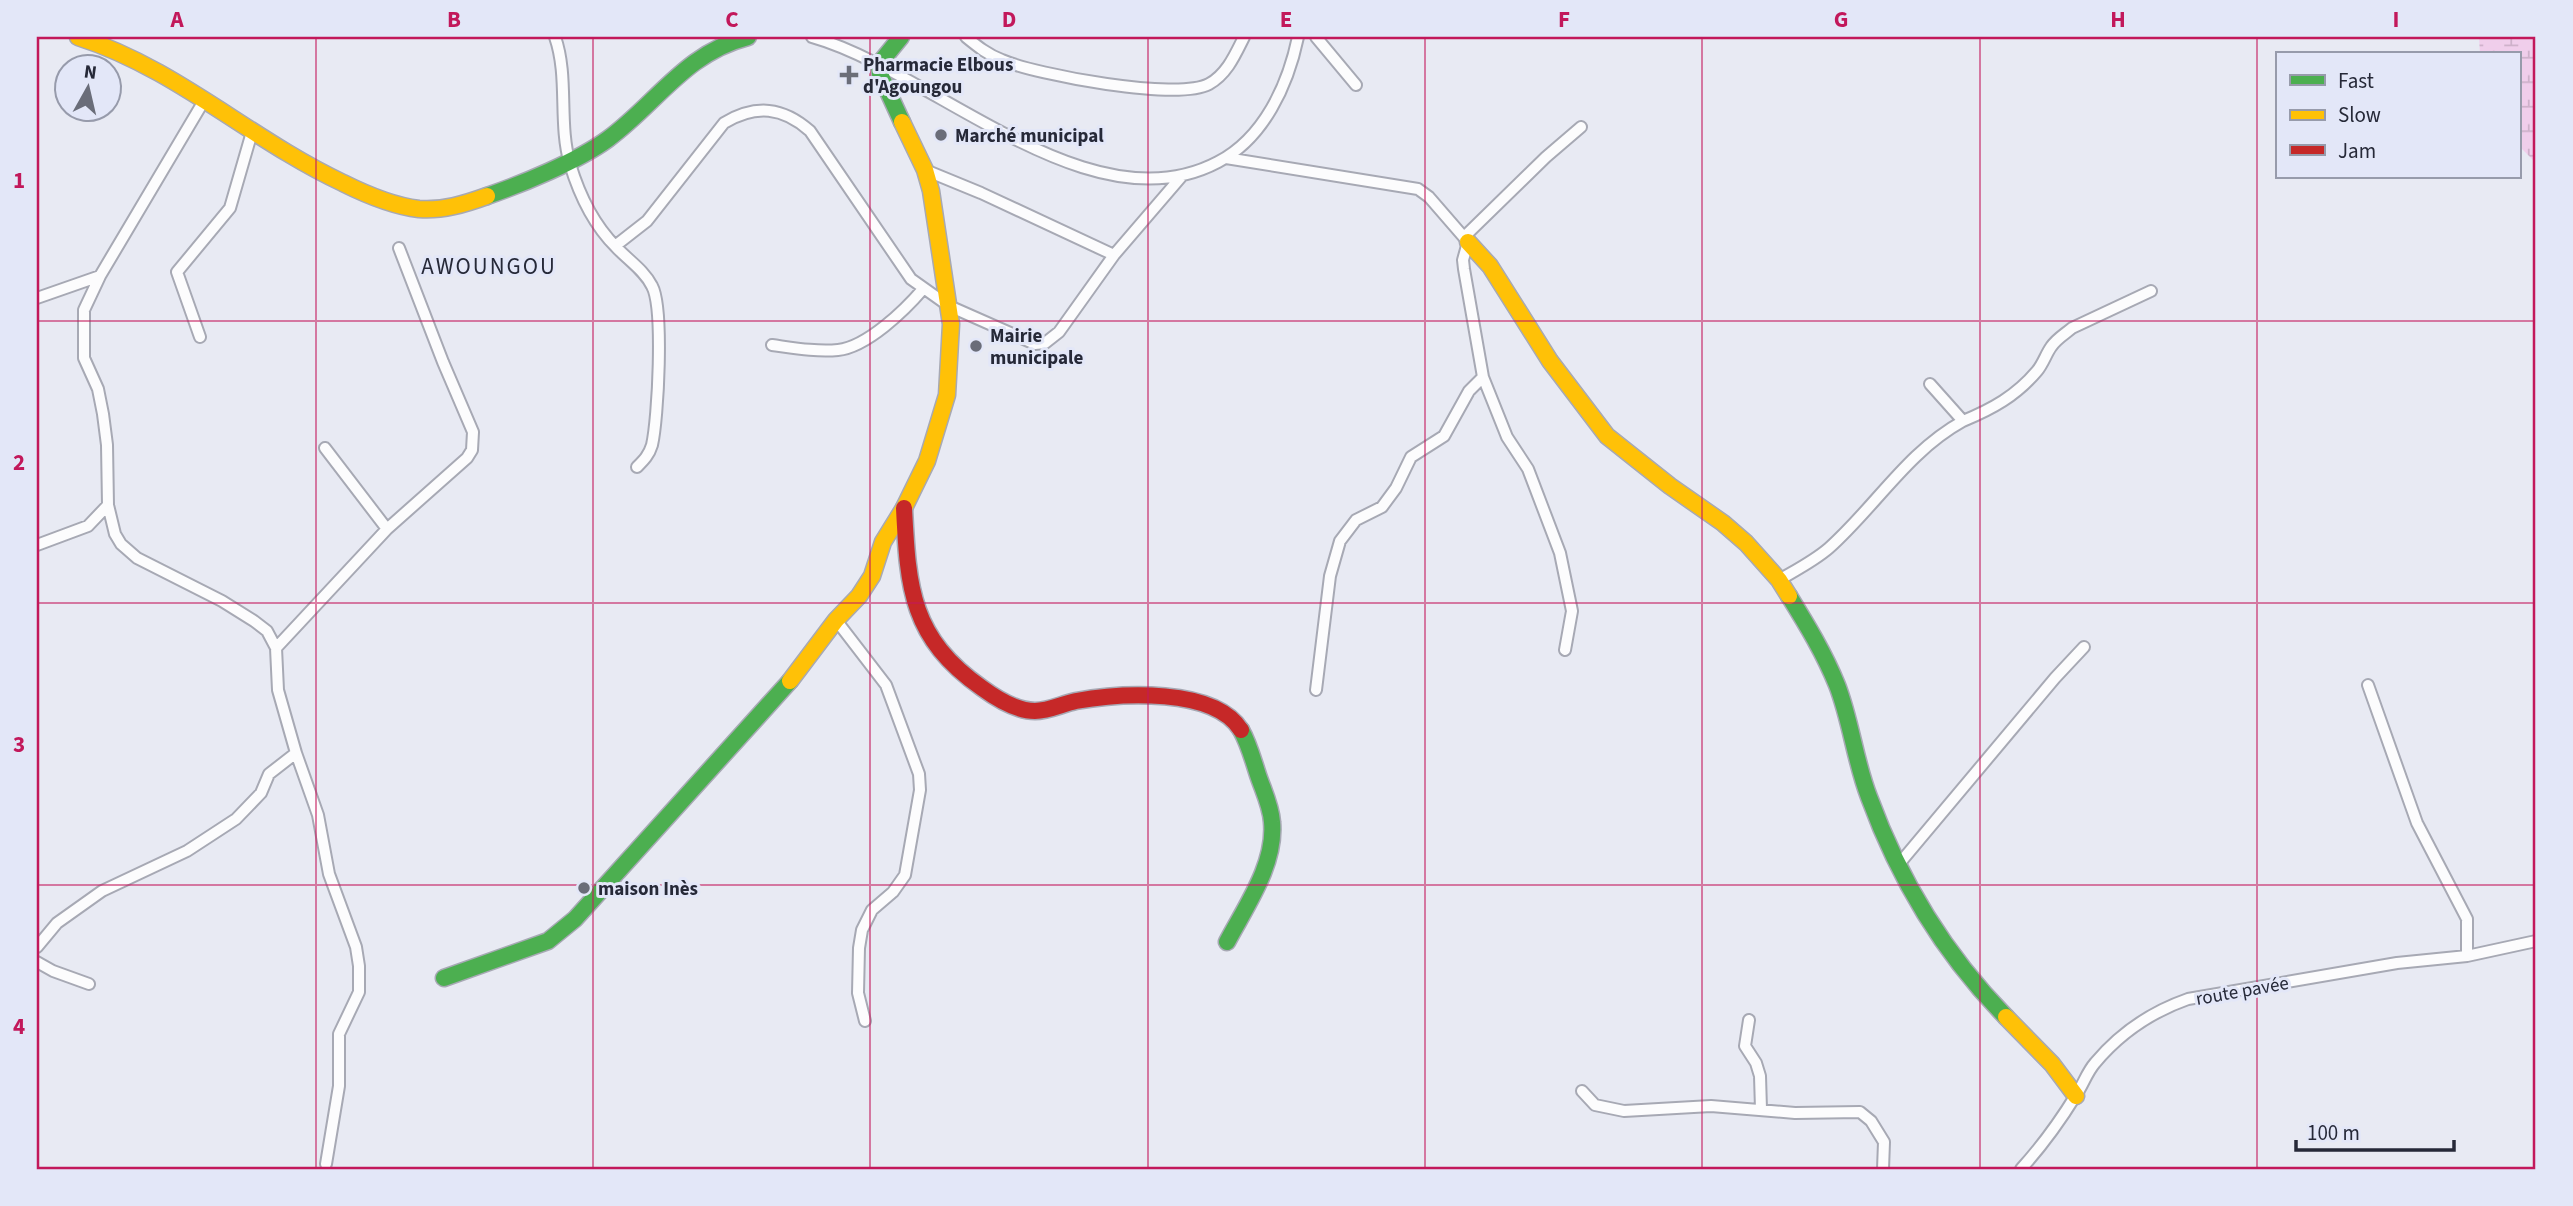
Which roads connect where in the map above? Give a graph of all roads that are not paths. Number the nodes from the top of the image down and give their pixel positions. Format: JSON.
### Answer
{"nodes":[{"id":1,"x":78,"y":37,"type":"edge"},
{"id":2,"x":555,"y":37,"type":"edge"},
{"id":3,"x":748,"y":37,"type":"edge"},
{"id":4,"x":813,"y":37,"type":"edge"},
{"id":5,"x":901,"y":37,"type":"edge"},
{"id":6,"x":966,"y":37,"type":"edge"},
{"id":7,"x":1244,"y":37,"type":"edge"},
{"id":8,"x":1298,"y":37,"type":"edge"},
{"id":9,"x":1316,"y":37,"type":"edge"},
{"id":10,"x":879,"y":64,"type":"junction"},
{"id":11,"x":1356,"y":85,"type":"dead end"},
{"id":12,"x":205,"y":99,"type":"junction"},
{"id":13,"x":1581,"y":127,"type":"dead end"},
{"id":14,"x":252,"y":132,"type":"junction"},
{"id":15,"x":1226,"y":158,"type":"junction"},
{"id":16,"x":569,"y":161,"type":"junction"},
{"id":17,"x":925,"y":170,"type":"junction"},
{"id":18,"x":1181,"y":177,"type":"junction"},
{"id":19,"x":1466,"y":240,"type":"junction"},
{"id":20,"x":615,"y":247,"type":"junction"},
{"id":21,"x":399,"y":248,"type":"dead end"},
{"id":22,"x":1114,"y":255,"type":"junction"},
{"id":23,"x":100,"y":276,"type":"junction"},
{"id":24,"x":923,"y":289,"type":"junction"},
{"id":25,"x":2151,"y":291,"type":"dead end"},
{"id":26,"x":37,"y":298,"type":"edge"},
{"id":27,"x":949,"y":306,"type":"junction"},
{"id":28,"x":200,"y":337,"type":"dead end"},
{"id":29,"x":772,"y":345,"type":"dead end"},
{"id":30,"x":1483,"y":377,"type":"junction"},
{"id":31,"x":1930,"y":384,"type":"dead end"},
{"id":32,"x":1963,"y":421,"type":"junction"},
{"id":33,"x":325,"y":448,"type":"dead end"},
{"id":34,"x":637,"y":467,"type":"dead end"},
{"id":35,"x":108,"y":505,"type":"junction"},
{"id":36,"x":904,"y":508,"type":"junction"},
{"id":37,"x":387,"y":529,"type":"junction"},
{"id":38,"x":37,"y":545,"type":"edge"},
{"id":39,"x":1779,"y":580,"type":"junction"},
{"id":40,"x":836,"y":620,"type":"junction"},
{"id":41,"x":2084,"y":647,"type":"dead end"},
{"id":42,"x":276,"y":648,"type":"junction"},
{"id":43,"x":1565,"y":650,"type":"dead end"},
{"id":44,"x":2368,"y":685,"type":"dead end"},
{"id":45,"x":1316,"y":690,"type":"dead end"},
{"id":46,"x":296,"y":753,"type":"junction"},
{"id":47,"x":1899,"y":864,"type":"junction"},
{"id":48,"x":2536,"y":941,"type":"edge"},
{"id":49,"x":1227,"y":942,"type":"dead end"},
{"id":50,"x":37,"y":947,"type":"edge"},
{"id":51,"x":2468,"y":956,"type":"junction"},
{"id":52,"x":37,"y":962,"type":"edge"},
{"id":53,"x":444,"y":978,"type":"dead end"},
{"id":54,"x":89,"y":984,"type":"dead end"},
{"id":55,"x":1749,"y":1020,"type":"dead end"},
{"id":56,"x":865,"y":1021,"type":"dead end"},
{"id":57,"x":1582,"y":1091,"type":"dead end"},
{"id":58,"x":2076,"y":1096,"type":"junction"},
{"id":59,"x":1761,"y":1109,"type":"junction"},
{"id":60,"x":326,"y":1164,"type":"dead end"},
{"id":61,"x":1883,"y":1169,"type":"edge"},
{"id":62,"x":2021,"y":1169,"type":"edge"}],
"edges":[{"from":1,"to":12,"type":"street"},
{"from":2,"to":16,"type":"street"},
{"from":3,"to":16,"type":"street"},
{"from":4,"to":10,"type":"street"},
{"from":5,"to":10,"type":"street"},
{"from":6,"to":7,"type":"street"},
{"from":8,"to":15,"type":"street"},
{"from":9,"to":11,"type":"street"},
{"from":10,"to":17,"type":"street"},
{"from":10,"to":18,"type":"street"},
{"from":12,"to":14,"type":"street"},
{"from":12,"to":23,"type":"street"},
{"from":13,"to":19,"type":"street"},
{"from":14,"to":16,"type":"street"},
{"from":14,"to":28,"type":"street"},
{"from":15,"to":18,"type":"street"},
{"from":15,"to":19,"type":"street"},
{"from":16,"to":20,"type":"street"},
{"from":17,"to":22,"type":"street"},
{"from":17,"to":27,"type":"street"},
{"from":18,"to":22,"type":"street"},
{"from":19,"to":30,"type":"street"},
{"from":19,"to":39,"type":"street"},
{"from":20,"to":24,"type":"street"},
{"from":20,"to":34,"type":"street"},
{"from":21,"to":37,"type":"street"},
{"from":22,"to":27,"type":"street"},
{"from":23,"to":26,"type":"street"},
{"from":23,"to":35,"type":"street"},
{"from":24,"to":27,"type":"street"},
{"from":24,"to":29,"type":"street"},
{"from":25,"to":32,"type":"street"},
{"from":27,"to":36,"type":"street"},
{"from":30,"to":43,"type":"street"},
{"from":30,"to":45,"type":"street"},
{"from":31,"to":32,"type":"street"},
{"from":32,"to":39,"type":"street"},
{"from":33,"to":37,"type":"street"},
{"from":35,"to":38,"type":"street"},
{"from":35,"to":42,"type":"street"},
{"from":36,"to":40,"type":"street"},
{"from":36,"to":49,"type":"street"},
{"from":37,"to":42,"type":"street"},
{"from":39,"to":47,"type":"street"},
{"from":40,"to":53,"type":"street"},
{"from":40,"to":56,"type":"street"},
{"from":41,"to":47,"type":"street"},
{"from":42,"to":46,"type":"street"},
{"from":44,"to":51,"type":"street"},
{"from":46,"to":50,"type":"street"},
{"from":46,"to":60,"type":"street"},
{"from":47,"to":58,"type":"street"},
{"from":48,"to":51,"type":"street","name":"route pavée"},
{"from":51,"to":58,"type":"street","name":"route pavée"},
{"from":52,"to":54,"type":"street"},
{"from":55,"to":59,"type":"street"},
{"from":57,"to":59,"type":"street"},
{"from":58,"to":62,"type":"street","name":"route pavée"},
{"from":59,"to":61,"type":"street"}]}
